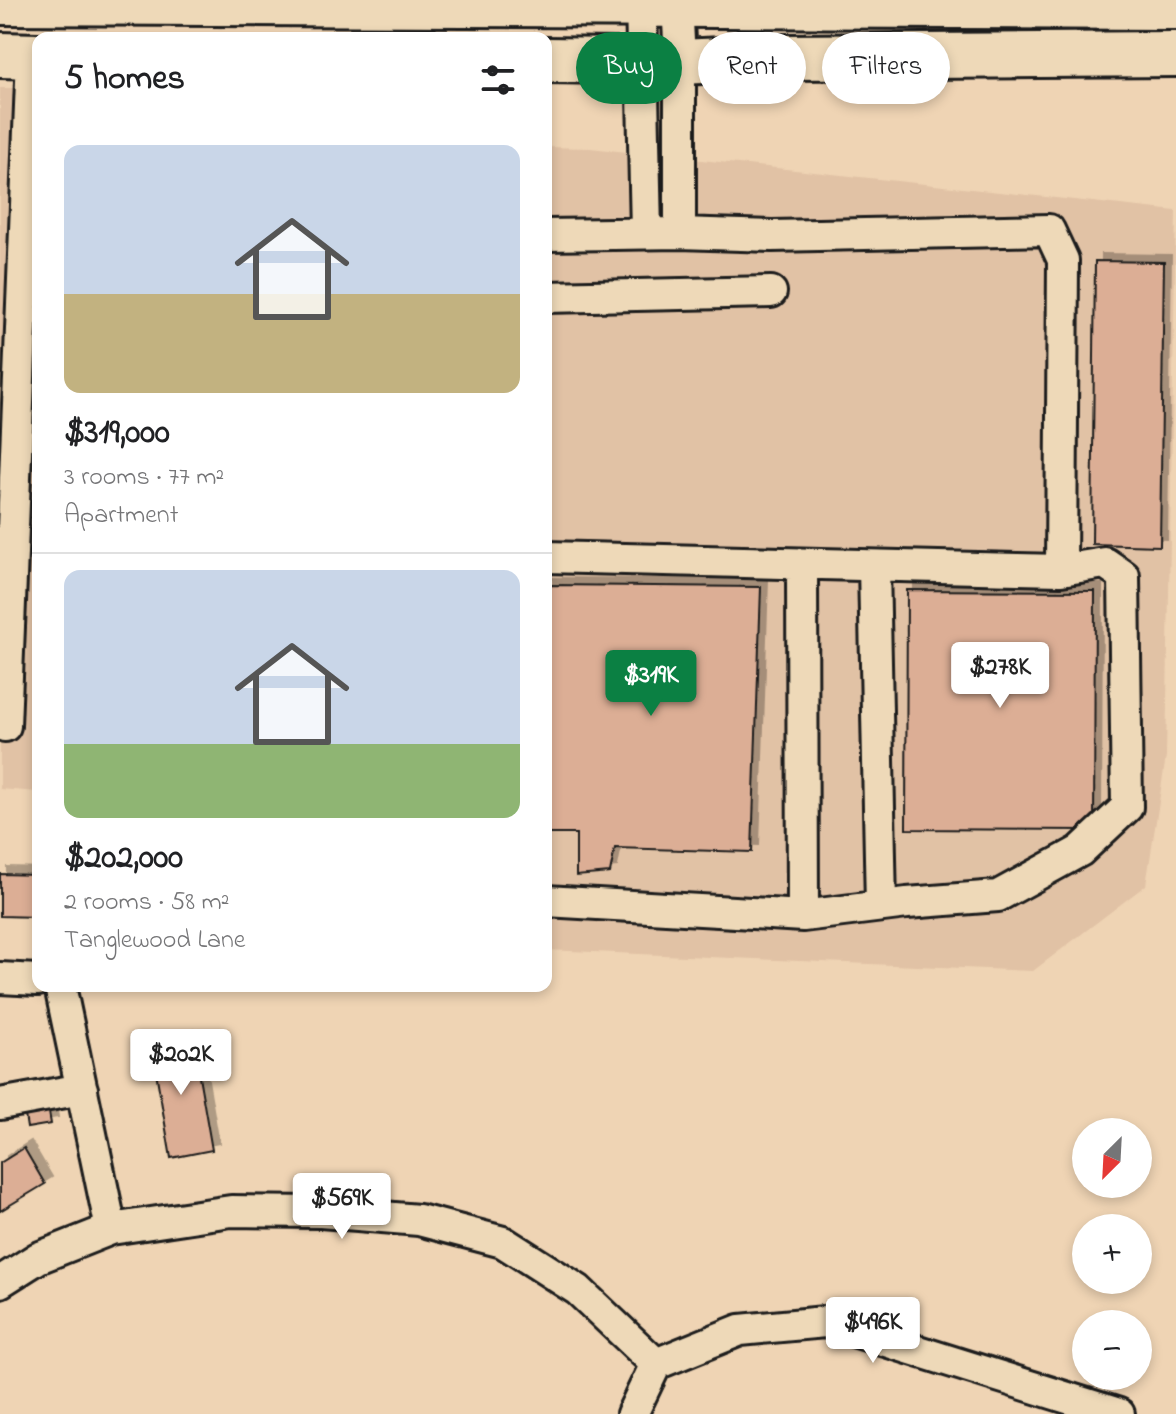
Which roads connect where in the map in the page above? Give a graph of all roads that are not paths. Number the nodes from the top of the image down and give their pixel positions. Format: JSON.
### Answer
{"nodes":[{"id":1,"x":0,"y":2,"type":"edge"},
{"id":2,"x":659,"y":2,"type":"edge"},
{"id":3,"x":1176,"y":7,"type":"edge"},
{"id":4,"x":660,"y":32,"type":"edge"},
{"id":5,"x":1176,"y":54,"type":"edge"},
{"id":6,"x":23,"y":56,"type":"edge"},
{"id":7,"x":552,"y":60,"type":"edge"},
{"id":8,"x":576,"y":61,"type":"edge"},
{"id":9,"x":682,"y":61,"type":"edge"},
{"id":10,"x":657,"y":104,"type":"edge"},
{"id":11,"x":666,"y":104,"type":"edge"},
{"id":12,"x":646,"y":233,"type":"junction"},
{"id":13,"x":680,"y":233,"type":"junction"},
{"id":14,"x":552,"y":235,"type":"edge"},
{"id":15,"x":771,"y":292,"type":"dead end"},
{"id":16,"x":552,"y":297,"type":"edge"},
{"id":17,"x":6,"y":531,"type":"edge"},
{"id":18,"x":552,"y":557,"type":"edge"},
{"id":19,"x":802,"y":564,"type":"junction"},
{"id":20,"x":874,"y":566,"type":"junction"},
{"id":21,"x":1061,"y":570,"type":"junction"},
{"id":22,"x":5,"y":726,"type":"dead end"},
{"id":23,"x":552,"y":901,"type":"edge"},
{"id":24,"x":881,"y":906,"type":"junction"},
{"id":25,"x":803,"y":916,"type":"junction"},
{"id":26,"x":0,"y":978,"type":"edge"},
{"id":27,"x":32,"y":980,"type":"edge"},
{"id":28,"x":61,"y":992,"type":"edge"},
{"id":29,"x":82,"y":1089,"type":"junction"},
{"id":30,"x":0,"y":1104,"type":"edge"},
{"id":31,"x":111,"y":1229,"type":"junction"},
{"id":32,"x":0,"y":1282,"type":"edge"},
{"id":33,"x":656,"y":1364,"type":"junction"},
{"id":34,"x":632,"y":1414,"type":"edge"},
{"id":35,"x":1119,"y":1414,"type":"edge"}],
"edges":[{"from":1,"to":2,"type":"highway"},
{"from":2,"to":3,"type":"highway"},
{"from":2,"to":4,"type":"street"},
{"from":5,"to":9,"type":"highway"},
{"from":6,"to":17,"type":"street"},
{"from":7,"to":8,"type":"highway"},
{"from":10,"to":12,"type":"street"},
{"from":11,"to":13,"type":"street"},
{"from":12,"to":13,"type":"street"},
{"from":12,"to":14,"type":"street"},
{"from":13,"to":21,"type":"street"},
{"from":15,"to":16,"type":"street"},
{"from":17,"to":22,"type":"street"},
{"from":18,"to":19,"type":"street"},
{"from":19,"to":20,"type":"street"},
{"from":19,"to":25,"type":"street"},
{"from":20,"to":21,"type":"street"},
{"from":20,"to":24,"type":"street"},
{"from":21,"to":24,"type":"street"},
{"from":23,"to":25,"type":"street"},
{"from":24,"to":25,"type":"street"},
{"from":26,"to":27,"type":"street"},
{"from":28,"to":29,"type":"street"},
{"from":29,"to":30,"type":"street"},
{"from":29,"to":31,"type":"street"},
{"from":31,"to":32,"type":"street"},
{"from":31,"to":33,"type":"street"},
{"from":33,"to":34,"type":"street"},
{"from":33,"to":35,"type":"street"}]}
